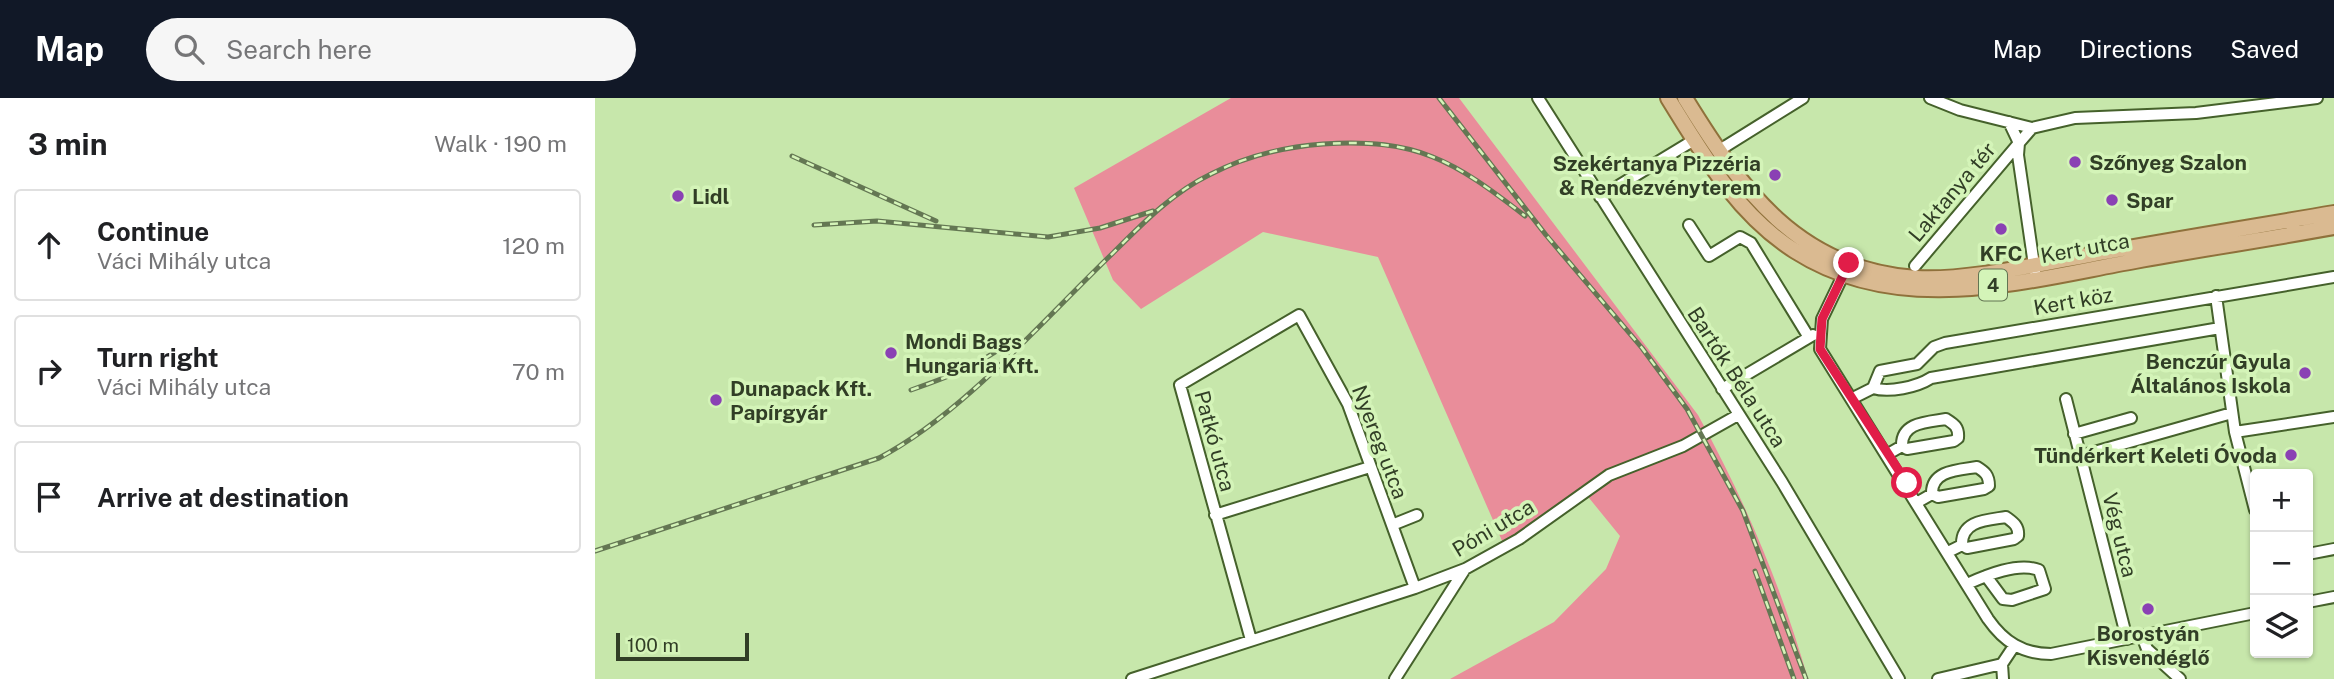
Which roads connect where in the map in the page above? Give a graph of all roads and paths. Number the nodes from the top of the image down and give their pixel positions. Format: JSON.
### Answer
{"nodes":[{"id":1,"x":1538,"y":98,"type":"edge"},
{"id":2,"x":1668,"y":98,"type":"edge"},
{"id":3,"x":1685,"y":98,"type":"edge"},
{"id":4,"x":1803,"y":98,"type":"edge"},
{"id":5,"x":1930,"y":98,"type":"edge"},
{"id":6,"x":2317,"y":98,"type":"edge"},
{"id":7,"x":2301,"y":99,"type":"edge"},
{"id":8,"x":2009,"y":122,"type":"junction"},
{"id":9,"x":2032,"y":128,"type":"junction"},
{"id":10,"x":1694,"y":140,"type":"junction"},
{"id":11,"x":2019,"y":143,"type":"junction"},
{"id":12,"x":1718,"y":151,"type":"junction"},
{"id":13,"x":1600,"y":197,"type":"junction"},
{"id":14,"x":2334,"y":213,"type":"edge"},
{"id":15,"x":1689,"y":225,"type":"dead end"},
{"id":16,"x":2334,"y":228,"type":"edge"},
{"id":17,"x":1915,"y":266,"type":"dead end"},
{"id":18,"x":1846,"y":269,"type":"junction"},
{"id":19,"x":2035,"y":272,"type":"junction"},
{"id":20,"x":2334,"y":277,"type":"edge"},
{"id":21,"x":2216,"y":296,"type":"junction"},
{"id":22,"x":1299,"y":315,"type":"joint"},
{"id":23,"x":2220,"y":328,"type":"junction"},
{"id":24,"x":1814,"y":335,"type":"junction"},
{"id":25,"x":1926,"y":357,"type":"junction"},
{"id":26,"x":1931,"y":377,"type":"junction"},
{"id":27,"x":1722,"y":388,"type":"junction"},
{"id":28,"x":1873,"y":388,"type":"junction"},
{"id":29,"x":1853,"y":398,"type":"junction"},
{"id":30,"x":2066,"y":399,"type":"dead end"},
{"id":31,"x":2232,"y":413,"type":"junction"},
{"id":32,"x":1738,"y":415,"type":"junction"},
{"id":33,"x":2334,"y":417,"type":"edge"},
{"id":34,"x":2131,"y":418,"type":"dead end"},
{"id":35,"x":2235,"y":432,"type":"junction"},
{"id":36,"x":2074,"y":434,"type":"junction"},
{"id":37,"x":1902,"y":446,"type":"junction"},
{"id":38,"x":1888,"y":454,"type":"junction"},
{"id":39,"x":2080,"y":456,"type":"junction"},
{"id":40,"x":1370,"y":467,"type":"junction"},
{"id":41,"x":2250,"y":490,"type":"edge"},
{"id":42,"x":1932,"y":494,"type":"junction"},
{"id":43,"x":1918,"y":502,"type":"junction"},
{"id":44,"x":1215,"y":516,"type":"junction"},
{"id":45,"x":1417,"y":516,"type":"dead end"},
{"id":46,"x":1392,"y":525,"type":"junction"},
{"id":47,"x":1962,"y":545,"type":"junction"},
{"id":48,"x":2334,"y":549,"type":"edge"},
{"id":49,"x":1948,"y":552,"type":"junction"},
{"id":50,"x":2313,"y":553,"type":"edge"},
{"id":51,"x":1465,"y":569,"type":"junction"},
{"id":52,"x":1986,"y":576,"type":"junction"},
{"id":53,"x":1967,"y":584,"type":"junction"},
{"id":54,"x":1415,"y":589,"type":"junction"},
{"id":55,"x":2334,"y":597,"type":"edge"},
{"id":56,"x":2313,"y":601,"type":"edge"},
{"id":57,"x":2250,"y":614,"type":"edge"},
{"id":58,"x":2142,"y":636,"type":"junction"},
{"id":59,"x":2127,"y":639,"type":"junction"},
{"id":60,"x":1251,"y":640,"type":"junction"},
{"id":61,"x":2014,"y":646,"type":"junction"},
{"id":62,"x":2002,"y":664,"type":"junction"},
{"id":63,"x":1132,"y":679,"type":"edge"},
{"id":64,"x":1395,"y":679,"type":"edge"},
{"id":65,"x":1899,"y":679,"type":"edge"},
{"id":66,"x":1938,"y":679,"type":"edge"},
{"id":67,"x":2003,"y":679,"type":"edge"},
{"id":68,"x":2180,"y":679,"type":"edge"}],
"edges":[{"from":1,"to":13,"type":"street","name":"Bartók Béla utca"},
{"from":2,"to":10,"type":"main road","number":"4"},
{"from":3,"to":12,"type":"main road","number":"4"},
{"from":4,"to":12,"type":"street"},
{"from":5,"to":8,"type":"street"},
{"from":6,"to":7,"type":"street"},
{"from":7,"to":9,"type":"street"},
{"from":8,"to":9,"type":"street"},
{"from":8,"to":11,"type":"street"},
{"from":9,"to":11,"type":"street","name":"Laktanya tér"},
{"from":10,"to":13,"type":"street"},
{"from":10,"to":18,"type":"main road","number":"4"},
{"from":11,"to":17,"type":"street","name":"Laktanya tér"},
{"from":11,"to":19,"type":"street","name":"Laktanya tér"},
{"from":12,"to":18,"type":"main road","number":"4"},
{"from":13,"to":27,"type":"street","name":"Bartók Béla utca"},
{"from":14,"to":19,"type":"main road","name":"Kert utca","number":"4"},
{"from":15,"to":24,"type":"street"},
{"from":16,"to":19,"type":"main road","name":"Kert utca","number":"4"},
{"from":18,"to":19,"type":"main road","name":"Kert utca","number":"4"},
{"from":18,"to":24,"type":"street"},
{"from":20,"to":21,"type":"street","name":"Kert köz"},
{"from":21,"to":23,"type":"street"},
{"from":21,"to":25,"type":"street","name":"Kert köz"},
{"from":22,"to":40,"type":"street","name":"Nyereg utca"},
{"from":22,"to":44,"type":"street","name":"Patkó utca"},
{"from":23,"to":26,"type":"street","name":"Kert köz"},
{"from":23,"to":31,"type":"street"},
{"from":24,"to":27,"type":"street"},
{"from":24,"to":29,"type":"street"},
{"from":25,"to":26,"type":"street"},
{"from":25,"to":28,"type":"street","name":"Kert köz"},
{"from":26,"to":28,"type":"street","name":"Kert köz"},
{"from":27,"to":32,"type":"street","name":"Bartók Béla utca"},
{"from":28,"to":29,"type":"street","name":"Kert köz"},
{"from":29,"to":38,"type":"street"},
{"from":30,"to":36,"type":"street","name":"Vég utca"},
{"from":31,"to":35,"type":"street"},
{"from":31,"to":39,"type":"street"},
{"from":32,"to":51,"type":"street","name":"Póni utca"},
{"from":32,"to":65,"type":"street","name":"Bartók Béla utca"},
{"from":33,"to":35,"type":"street"},
{"from":34,"to":36,"type":"street"},
{"from":35,"to":41,"type":"street"},
{"from":36,"to":39,"type":"street","name":"Vég utca"},
{"from":37,"to":37,"type":"street"},
{"from":37,"to":38,"type":"street"},
{"from":38,"to":43,"type":"street"},
{"from":39,"to":59,"type":"street","name":"Vég utca"},
{"from":40,"to":44,"type":"street"},
{"from":40,"to":46,"type":"street","name":"Nyereg utca"},
{"from":42,"to":42,"type":"street"},
{"from":42,"to":43,"type":"street"},
{"from":43,"to":49,"type":"street"},
{"from":44,"to":60,"type":"street","name":"Patkó utca"},
{"from":45,"to":46,"type":"street"},
{"from":46,"to":54,"type":"street","name":"Nyereg utca"},
{"from":47,"to":47,"type":"street"},
{"from":47,"to":49,"type":"street"},
{"from":48,"to":50,"type":"street"},
{"from":49,"to":53,"type":"street"},
{"from":51,"to":54,"type":"street","name":"Póni utca"},
{"from":51,"to":64,"type":"street"},
{"from":52,"to":52,"type":"street"},
{"from":52,"to":53,"type":"street"},
{"from":53,"to":61,"type":"street"},
{"from":54,"to":60,"type":"street","name":"Póni utca"},
{"from":55,"to":56,"type":"street"},
{"from":57,"to":58,"type":"street"},
{"from":58,"to":59,"type":"street"},
{"from":58,"to":68,"type":"street"},
{"from":59,"to":61,"type":"street"},
{"from":60,"to":63,"type":"street","name":"Póni utca"},
{"from":61,"to":62,"type":"street"},
{"from":62,"to":66,"type":"street"},
{"from":62,"to":67,"type":"street"}]}
